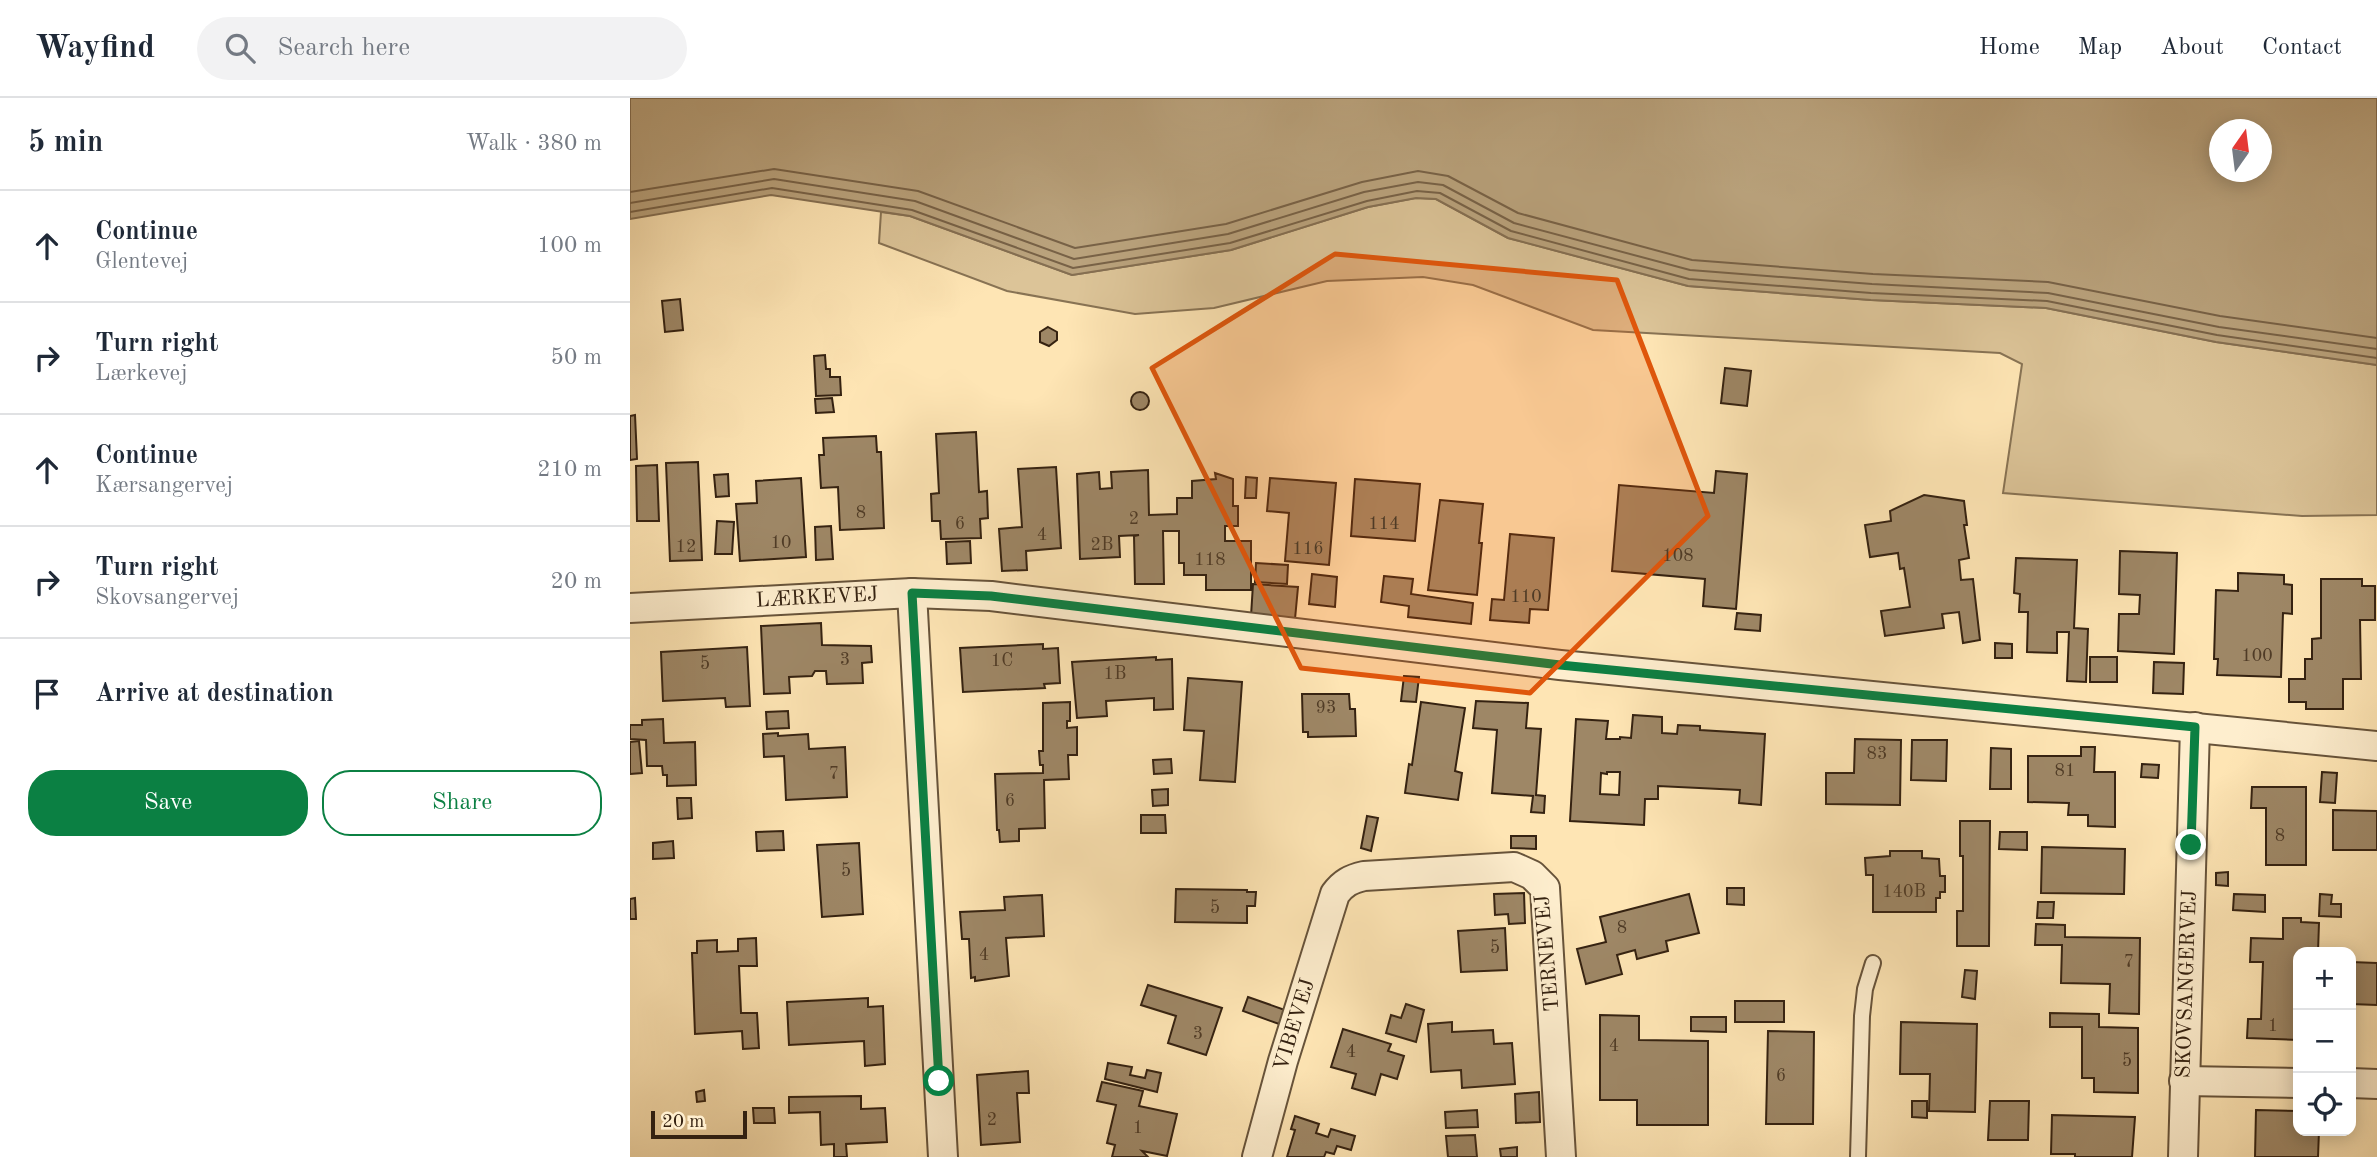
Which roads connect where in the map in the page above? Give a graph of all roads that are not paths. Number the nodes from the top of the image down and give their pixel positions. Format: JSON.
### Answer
{"nodes":[{"id":1,"x":912,"y":593,"type":"junction"},
{"id":2,"x":630,"y":608,"type":"edge"},
{"id":3,"x":2195,"y":727,"type":"junction"},
{"id":4,"x":2377,"y":746,"type":"edge"},
{"id":5,"x":1335,"y":894,"type":"joint"},
{"id":6,"x":1873,"y":964,"type":"dead end"},
{"id":7,"x":2184,"y":1081,"type":"junction"},
{"id":8,"x":2293,"y":1083,"type":"edge"},
{"id":9,"x":2356,"y":1083,"type":"edge"},
{"id":10,"x":2377,"y":1084,"type":"edge"},
{"id":11,"x":943,"y":1157,"type":"edge"},
{"id":12,"x":1257,"y":1157,"type":"edge"},
{"id":13,"x":1561,"y":1157,"type":"edge"},
{"id":14,"x":1858,"y":1157,"type":"edge"},
{"id":15,"x":2183,"y":1157,"type":"edge"}],
"edges":[{"from":1,"to":2,"type":"street","name":"LÆRKEVEJ"},
{"from":1,"to":3,"type":"street","name":"LÆRKEVEJ"},
{"from":1,"to":11,"type":"street"},
{"from":3,"to":4,"type":"street","name":"LÆRKEVEJ"},
{"from":3,"to":7,"type":"street","name":"SKOVSANGERVEJ"},
{"from":5,"to":12,"type":"street","name":"VIBEVEJ"},
{"from":5,"to":13,"type":"street","name":"TERNEVEJ"},
{"from":6,"to":14,"type":"lane"},
{"from":7,"to":8,"type":"street"},
{"from":7,"to":15,"type":"street","name":"SKOVSANGERVEJ"},
{"from":9,"to":10,"type":"street"}]}
